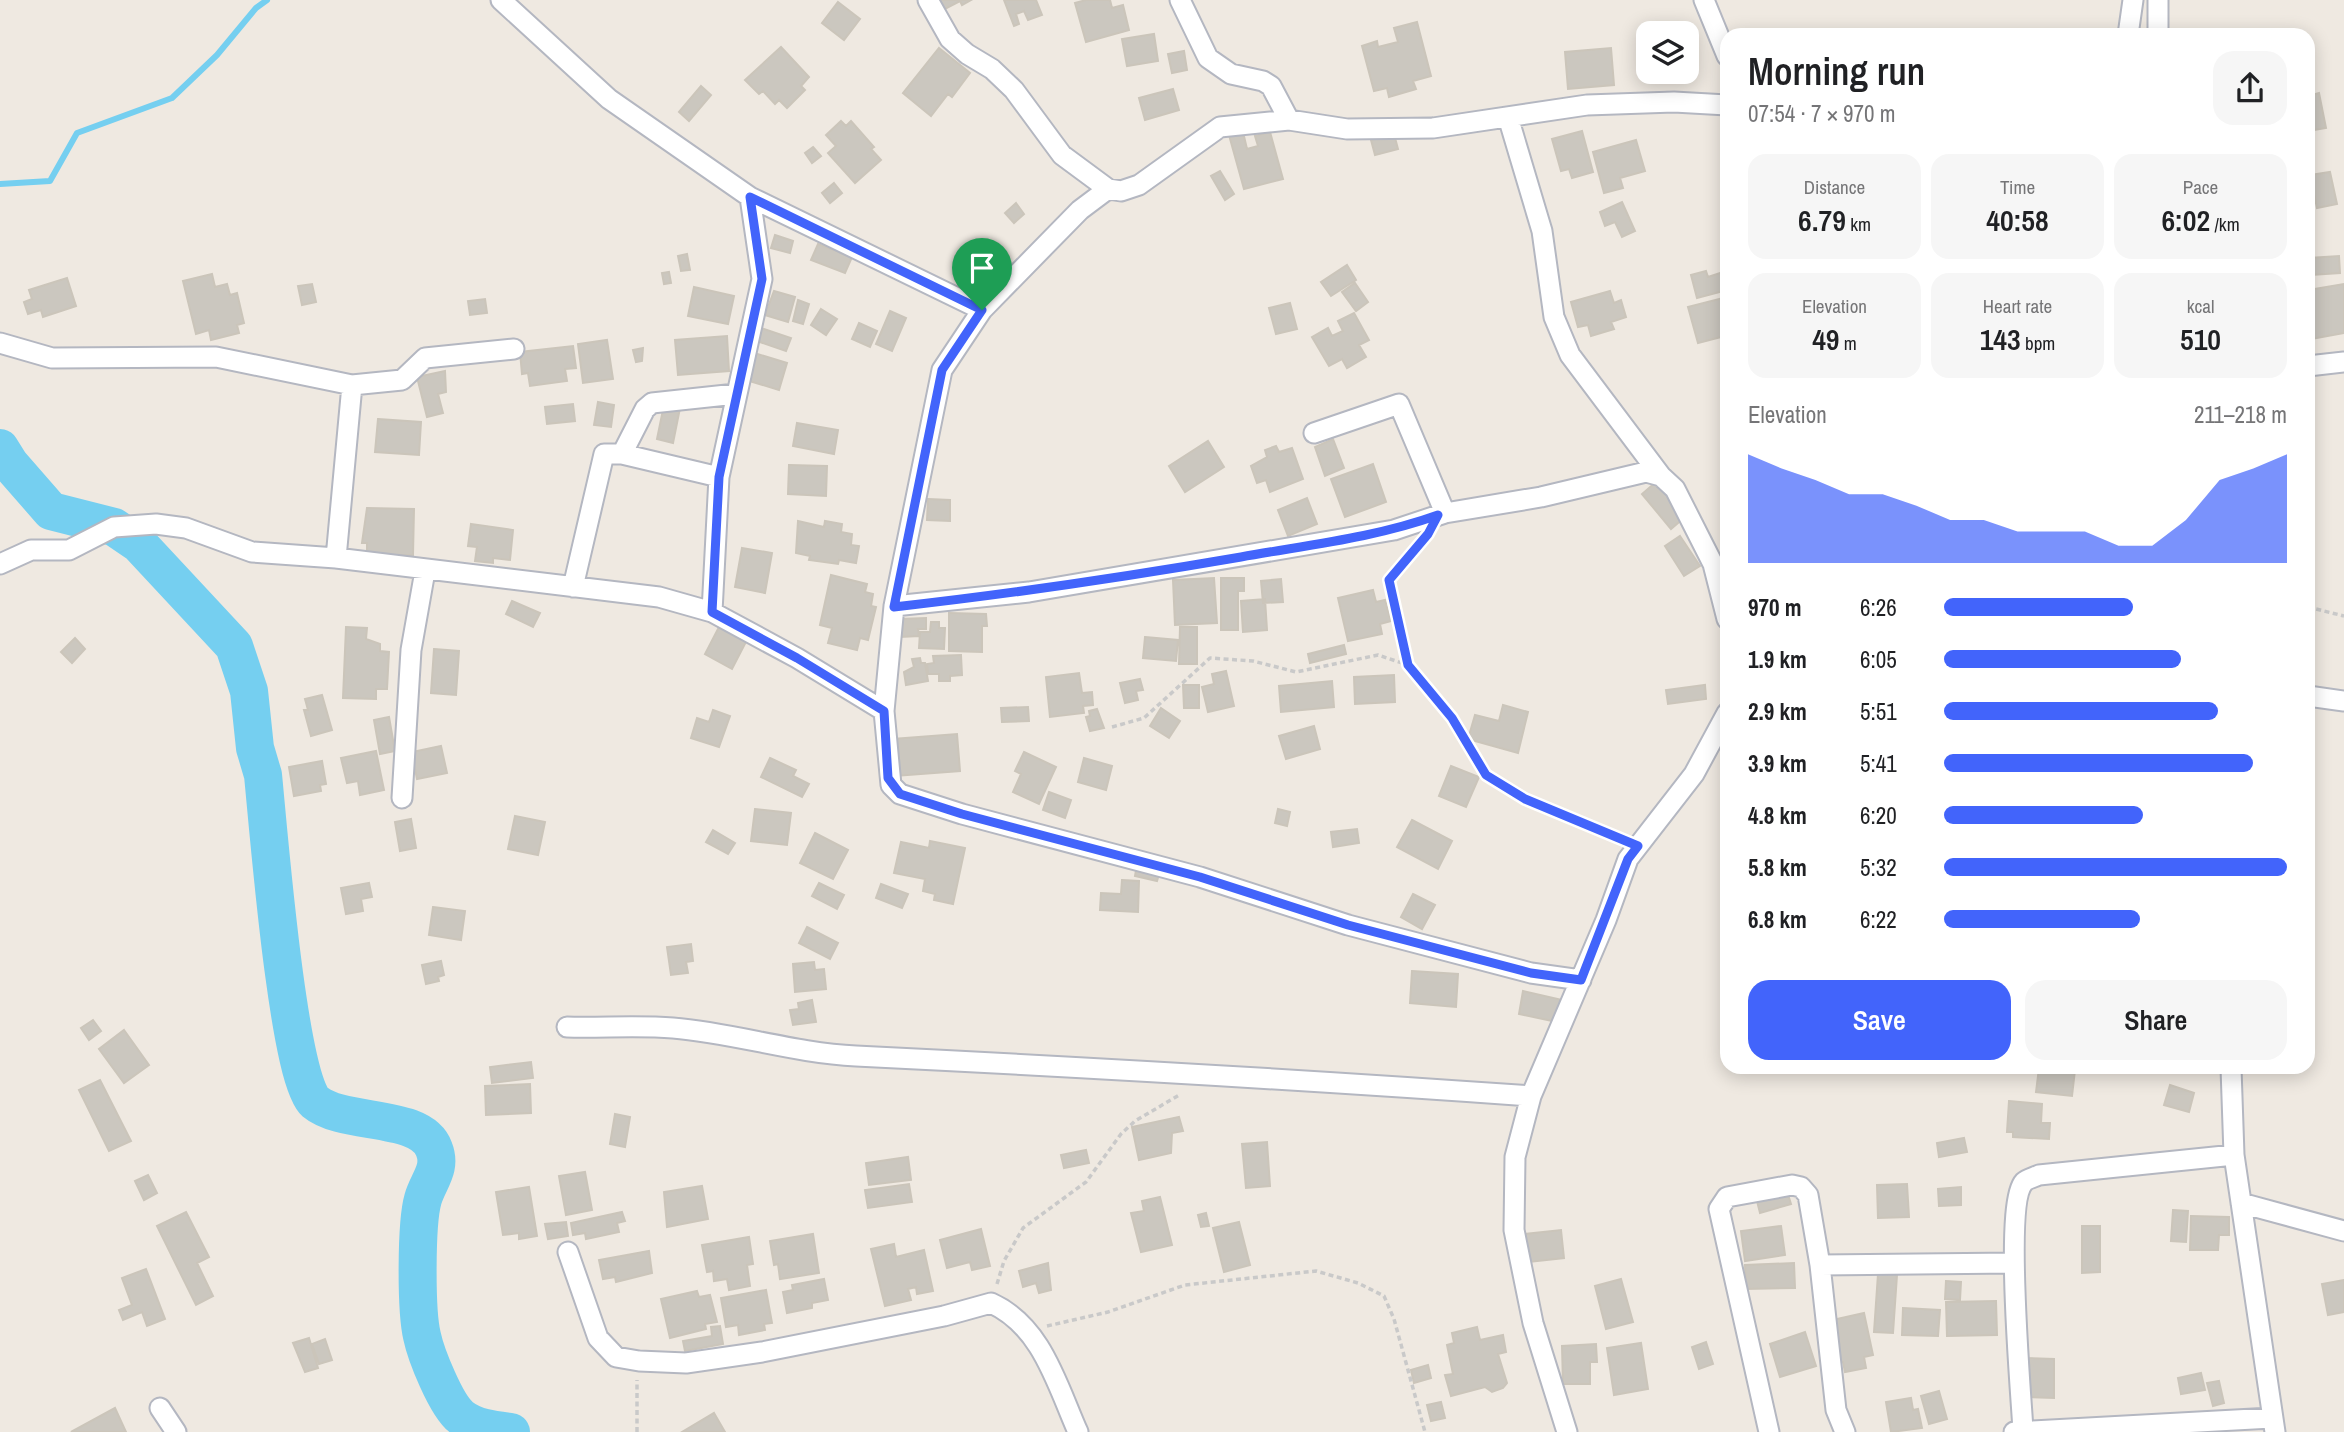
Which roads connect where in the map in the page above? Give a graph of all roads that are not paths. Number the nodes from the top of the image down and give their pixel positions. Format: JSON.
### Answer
{"nodes":[{"id":1,"x":501,"y":0,"type":"edge"},
{"id":2,"x":928,"y":0,"type":"edge"},
{"id":3,"x":1180,"y":0,"type":"edge"},
{"id":4,"x":1704,"y":0,"type":"edge"},
{"id":5,"x":2133,"y":0,"type":"edge"},
{"id":6,"x":2158,"y":0,"type":"edge"},
{"id":7,"x":2129,"y":28,"type":"edge"},
{"id":8,"x":2158,"y":28,"type":"edge"},
{"id":9,"x":1720,"y":39,"type":"edge"},
{"id":10,"x":1720,"y":105,"type":"edge"},
{"id":11,"x":1508,"y":117,"type":"junction"},
{"id":12,"x":1289,"y":120,"type":"junction"},
{"id":13,"x":1108,"y":189,"type":"junction"},
{"id":14,"x":750,"y":197,"type":"junction"},
{"id":15,"x":982,"y":310,"type":"junction"},
{"id":16,"x":0,"y":343,"type":"edge"},
{"id":17,"x":514,"y":349,"type":"dead end"},
{"id":18,"x":2344,"y":362,"type":"edge"},
{"id":19,"x":2315,"y":365,"type":"edge"},
{"id":20,"x":352,"y":384,"type":"junction"},
{"id":21,"x":736,"y":394,"type":"junction"},
{"id":22,"x":1314,"y":433,"type":"dead end"},
{"id":23,"x":622,"y":454,"type":"junction"},
{"id":24,"x":1661,"y":476,"type":"junction"},
{"id":25,"x":719,"y":477,"type":"junction"},
{"id":26,"x":1441,"y":514,"type":"junction"},
{"id":27,"x":336,"y":558,"type":"junction"},
{"id":28,"x":0,"y":564,"type":"edge"},
{"id":29,"x":425,"y":571,"type":"junction"},
{"id":30,"x":573,"y":587,"type":"junction"},
{"id":31,"x":1720,"y":592,"type":"edge"},
{"id":32,"x":894,"y":607,"type":"junction"},
{"id":33,"x":712,"y":612,"type":"junction"},
{"id":34,"x":2315,"y":697,"type":"edge"},
{"id":35,"x":2344,"y":701,"type":"edge"},
{"id":36,"x":884,"y":711,"type":"junction"},
{"id":37,"x":1720,"y":726,"type":"edge"},
{"id":38,"x":402,"y":798,"type":"dead end"},
{"id":39,"x":1581,"y":980,"type":"junction"},
{"id":40,"x":567,"y":1027,"type":"dead end"},
{"id":41,"x":2231,"y":1074,"type":"edge"},
{"id":42,"x":1531,"y":1096,"type":"junction"},
{"id":43,"x":2234,"y":1155,"type":"junction"},
{"id":44,"x":2241,"y":1203,"type":"junction"},
{"id":45,"x":2344,"y":1231,"type":"edge"},
{"id":46,"x":568,"y":1252,"type":"dead end"},
{"id":47,"x":2014,"y":1263,"type":"junction"},
{"id":48,"x":1820,"y":1265,"type":"junction"},
{"id":49,"x":160,"y":1408,"type":"dead end"},
{"id":50,"x":2273,"y":1425,"type":"edge"},
{"id":51,"x":2018,"y":1431,"type":"edge"},
{"id":52,"x":2067,"y":1431,"type":"edge"},
{"id":53,"x":176,"y":1432,"type":"edge"},
{"id":54,"x":1078,"y":1432,"type":"edge"},
{"id":55,"x":1567,"y":1432,"type":"edge"},
{"id":56,"x":1769,"y":1432,"type":"edge"},
{"id":57,"x":1845,"y":1432,"type":"edge"}],
"edges":[{"from":1,"to":14,"type":"street"},
{"from":2,"to":13,"type":"street"},
{"from":3,"to":12,"type":"street"},
{"from":4,"to":9,"type":"street"},
{"from":5,"to":7,"type":"street"},
{"from":6,"to":8,"type":"street"},
{"from":10,"to":11,"type":"street"},
{"from":11,"to":12,"type":"street"},
{"from":11,"to":24,"type":"street"},
{"from":12,"to":13,"type":"street"},
{"from":13,"to":15,"type":"street"},
{"from":14,"to":15,"type":"street"},
{"from":14,"to":21,"type":"street"},
{"from":15,"to":32,"type":"street"},
{"from":16,"to":20,"type":"street"},
{"from":17,"to":20,"type":"street"},
{"from":18,"to":19,"type":"street"},
{"from":20,"to":27,"type":"street"},
{"from":21,"to":23,"type":"street"},
{"from":21,"to":25,"type":"street"},
{"from":22,"to":26,"type":"street"},
{"from":23,"to":25,"type":"street"},
{"from":23,"to":30,"type":"street"},
{"from":24,"to":26,"type":"street"},
{"from":24,"to":31,"type":"street"},
{"from":25,"to":33,"type":"street"},
{"from":26,"to":32,"type":"street"},
{"from":27,"to":28,"type":"street"},
{"from":27,"to":29,"type":"street"},
{"from":29,"to":30,"type":"street"},
{"from":29,"to":38,"type":"street"},
{"from":30,"to":33,"type":"street"},
{"from":32,"to":36,"type":"street"},
{"from":33,"to":36,"type":"street"},
{"from":34,"to":35,"type":"street"},
{"from":36,"to":39,"type":"street"},
{"from":37,"to":39,"type":"street"},
{"from":39,"to":42,"type":"street"},
{"from":40,"to":42,"type":"street"},
{"from":41,"to":43,"type":"street"},
{"from":42,"to":55,"type":"street"},
{"from":43,"to":44,"type":"street"},
{"from":43,"to":47,"type":"street"},
{"from":44,"to":45,"type":"street"},
{"from":44,"to":50,"type":"street"},
{"from":46,"to":54,"type":"street"},
{"from":47,"to":48,"type":"street"},
{"from":47,"to":51,"type":"street"},
{"from":48,"to":56,"type":"street"},
{"from":48,"to":57,"type":"street"},
{"from":49,"to":53,"type":"street"},
{"from":50,"to":52,"type":"street"},
{"from":51,"to":52,"type":"street"}]}
